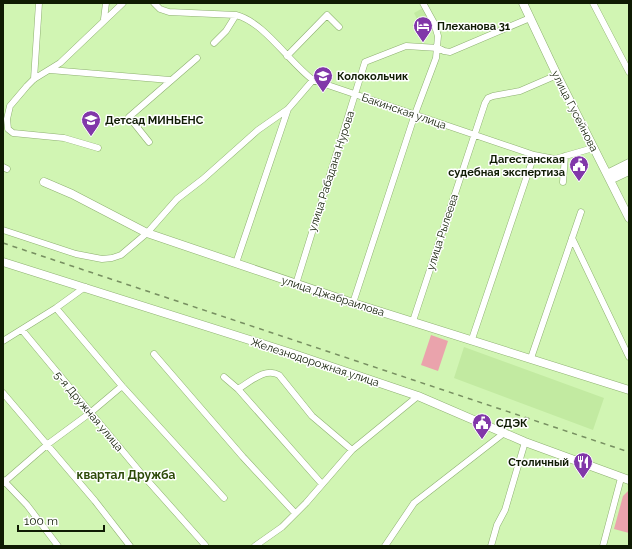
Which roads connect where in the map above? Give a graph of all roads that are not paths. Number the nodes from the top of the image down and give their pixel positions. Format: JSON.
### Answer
{"nodes":[{"id":1,"x":39,"y":3,"type":"edge"},
{"id":2,"x":106,"y":3,"type":"edge"},
{"id":3,"x":123,"y":3,"type":"edge"},
{"id":4,"x":154,"y":3,"type":"edge"},
{"id":5,"x":423,"y":3,"type":"edge"},
{"id":6,"x":523,"y":3,"type":"edge"},
{"id":7,"x":593,"y":3,"type":"edge"},
{"id":8,"x":236,"y":14,"type":"junction"},
{"id":9,"x":530,"y":18,"type":"junction"},
{"id":10,"x":104,"y":19,"type":"junction"},
{"id":11,"x":339,"y":27,"type":"dead end"},
{"id":12,"x":214,"y":43,"type":"dead end"},
{"id":13,"x":438,"y":48,"type":"junction"},
{"id":14,"x":287,"y":56,"type":"junction"},
{"id":15,"x":197,"y":58,"type":"dead end"},
{"id":16,"x":50,"y":70,"type":"junction"},
{"id":17,"x":629,"y":72,"type":"edge"},
{"id":18,"x":557,"y":75,"type":"junction"},
{"id":19,"x":34,"y":79,"type":"junction"},
{"id":20,"x":170,"y":80,"type":"junction"},
{"id":21,"x":313,"y":80,"type":"junction"},
{"id":22,"x":356,"y":94,"type":"junction"},
{"id":23,"x":6,"y":106,"type":"edge"},
{"id":24,"x":288,"y":109,"type":"junction"},
{"id":25,"x":415,"y":114,"type":"junction"},
{"id":26,"x":474,"y":136,"type":"junction"},
{"id":27,"x":149,"y":142,"type":"dead end"},
{"id":28,"x":98,"y":148,"type":"dead end"},
{"id":29,"x":594,"y":148,"type":"junction"},
{"id":30,"x":534,"y":155,"type":"junction"},
{"id":31,"x":565,"y":156,"type":"junction"},
{"id":32,"x":629,"y":163,"type":"edge"},
{"id":33,"x":629,"y":171,"type":"edge"},
{"id":34,"x":609,"y":177,"type":"junction"},
{"id":35,"x":44,"y":182,"type":"dead end"},
{"id":36,"x":563,"y":182,"type":"dead end"},
{"id":37,"x":581,"y":212,"type":"dead end"},
{"id":38,"x":629,"y":218,"type":"edge"},
{"id":39,"x":3,"y":230,"type":"edge"},
{"id":40,"x":147,"y":234,"type":"junction"},
{"id":41,"x":572,"y":238,"type":"junction"},
{"id":42,"x":3,"y":262,"type":"edge"},
{"id":43,"x":236,"y":263,"type":"junction"},
{"id":44,"x":296,"y":284,"type":"junction"},
{"id":45,"x":85,"y":287,"type":"junction"},
{"id":46,"x":353,"y":303,"type":"junction"},
{"id":47,"x":56,"y":308,"type":"junction"},
{"id":48,"x":413,"y":321,"type":"junction"},
{"id":49,"x":22,"y":330,"type":"junction"},
{"id":50,"x":472,"y":339,"type":"junction"},
{"id":51,"x":3,"y":341,"type":"edge"},
{"id":52,"x":154,"y":354,"type":"dead end"},
{"id":53,"x":629,"y":357,"type":"edge"},
{"id":54,"x":531,"y":358,"type":"junction"},
{"id":55,"x":224,"y":378,"type":"dead end"},
{"id":56,"x":122,"y":386,"type":"junction"},
{"id":57,"x":238,"y":389,"type":"junction"},
{"id":58,"x":629,"y":390,"type":"edge"},
{"id":59,"x":3,"y":393,"type":"edge"},
{"id":60,"x":418,"y":396,"type":"junction"},
{"id":61,"x":90,"y":413,"type":"junction"},
{"id":62,"x":504,"y":433,"type":"junction"},
{"id":63,"x":525,"y":442,"type":"junction"},
{"id":64,"x":48,"y":444,"type":"junction"},
{"id":65,"x":352,"y":450,"type":"junction"},
{"id":66,"x":625,"y":479,"type":"edge"},
{"id":67,"x":3,"y":482,"type":"edge"},
{"id":68,"x":322,"y":484,"type":"junction"},
{"id":69,"x":224,"y":498,"type":"dead end"},
{"id":70,"x":295,"y":513,"type":"junction"},
{"id":71,"x":58,"y":546,"type":"edge"},
{"id":72,"x":130,"y":546,"type":"edge"},
{"id":73,"x":205,"y":546,"type":"edge"},
{"id":74,"x":255,"y":546,"type":"edge"},
{"id":75,"x":385,"y":546,"type":"edge"},
{"id":76,"x":491,"y":546,"type":"edge"},
{"id":77,"x":603,"y":546,"type":"edge"}],
"edges":[{"from":1,"to":19,"type":"street"},
{"from":2,"to":10,"type":"street"},
{"from":3,"to":10,"type":"street"},
{"from":4,"to":8,"type":"street"},
{"from":5,"to":13,"type":"street"},
{"from":6,"to":9,"type":"street","name":"улица Гусейнова"},
{"from":7,"to":17,"type":"street"},
{"from":8,"to":12,"type":"street"},
{"from":8,"to":14,"type":"street","name":"Бакинская улица"},
{"from":9,"to":13,"type":"street"},
{"from":9,"to":18,"type":"street","name":"улица Гусейнова"},
{"from":10,"to":16,"type":"street"},
{"from":11,"to":14,"type":"street"},
{"from":13,"to":22,"type":"street","name":"улица Рабадана Нурова"},
{"from":13,"to":25,"type":"street"},
{"from":14,"to":21,"type":"street","name":"Бакинская улица"},
{"from":15,"to":20,"type":"street"},
{"from":16,"to":19,"type":"street"},
{"from":16,"to":20,"type":"street"},
{"from":18,"to":26,"type":"street","name":"улица Рылеева"},
{"from":18,"to":29,"type":"street","name":"улица Гусейнова"},
{"from":19,"to":23,"type":"street"},
{"from":20,"to":27,"type":"street"},
{"from":21,"to":22,"type":"street","name":"Бакинская улица"},
{"from":21,"to":24,"type":"street"},
{"from":22,"to":25,"type":"street","name":"Бакинская улица"},
{"from":22,"to":44,"type":"street","name":"улица Рабадана Нурова"},
{"from":23,"to":28,"type":"street"},
{"from":24,"to":40,"type":"street"},
{"from":24,"to":43,"type":"street"},
{"from":25,"to":26,"type":"street","name":"Бакинская улица"},
{"from":25,"to":46,"type":"street"},
{"from":26,"to":30,"type":"street","name":"Бакинская улица"},
{"from":26,"to":48,"type":"street","name":"улица Рылеева"},
{"from":29,"to":31,"type":"street","name":"Бакинская улица"},
{"from":29,"to":34,"type":"street","name":"улица Гусейнова"},
{"from":30,"to":31,"type":"street","name":"Бакинская улица"},
{"from":30,"to":50,"type":"street"},
{"from":31,"to":36,"type":"street"},
{"from":32,"to":34,"type":"street"},
{"from":33,"to":34,"type":"street"},
{"from":34,"to":38,"type":"street","name":"улица Гусейнова"},
{"from":35,"to":40,"type":"street","name":"улица Джабраилова"},
{"from":37,"to":41,"type":"street"},
{"from":39,"to":40,"type":"street"},
{"from":40,"to":43,"type":"street","name":"улица Джабраилова"},
{"from":41,"to":53,"type":"street"},
{"from":41,"to":54,"type":"street"},
{"from":42,"to":45,"type":"street","name":"Железнодорожная улица"},
{"from":43,"to":44,"type":"street","name":"улица Джабраилова"},
{"from":44,"to":46,"type":"street","name":"улица Джабраилова"},
{"from":45,"to":47,"type":"street"},
{"from":45,"to":60,"type":"street","name":"Железнодорожная улица"},
{"from":46,"to":48,"type":"street","name":"улица Джабраилова"},
{"from":47,"to":49,"type":"street"},
{"from":47,"to":56,"type":"street"},
{"from":48,"to":50,"type":"street","name":"улица Джабраилова"},
{"from":49,"to":51,"type":"street"},
{"from":49,"to":61,"type":"street","name":"5-я Дружная улица"},
{"from":50,"to":54,"type":"street","name":"улица Джабраилова"},
{"from":52,"to":70,"type":"street"},
{"from":54,"to":58,"type":"street","name":"улица Джабраилова"},
{"from":55,"to":57,"type":"street"},
{"from":56,"to":61,"type":"street"},
{"from":56,"to":69,"type":"street"},
{"from":57,"to":65,"type":"street"},
{"from":57,"to":68,"type":"street"},
{"from":59,"to":64,"type":"street"},
{"from":60,"to":62,"type":"street","name":"Железнодорожная улица"},
{"from":60,"to":65,"type":"street"},
{"from":61,"to":64,"type":"street"},
{"from":61,"to":73,"type":"street","name":"5-я Дружная улица"},
{"from":62,"to":63,"type":"street","name":"Железнодорожная улица"},
{"from":62,"to":75,"type":"street"},
{"from":63,"to":66,"type":"street","name":"Железнодорожная улица"},
{"from":63,"to":76,"type":"street"},
{"from":64,"to":67,"type":"street"},
{"from":64,"to":72,"type":"street"},
{"from":65,"to":68,"type":"street"},
{"from":66,"to":77,"type":"street"},
{"from":67,"to":71,"type":"street"},
{"from":68,"to":70,"type":"street"},
{"from":70,"to":74,"type":"street"}]}
